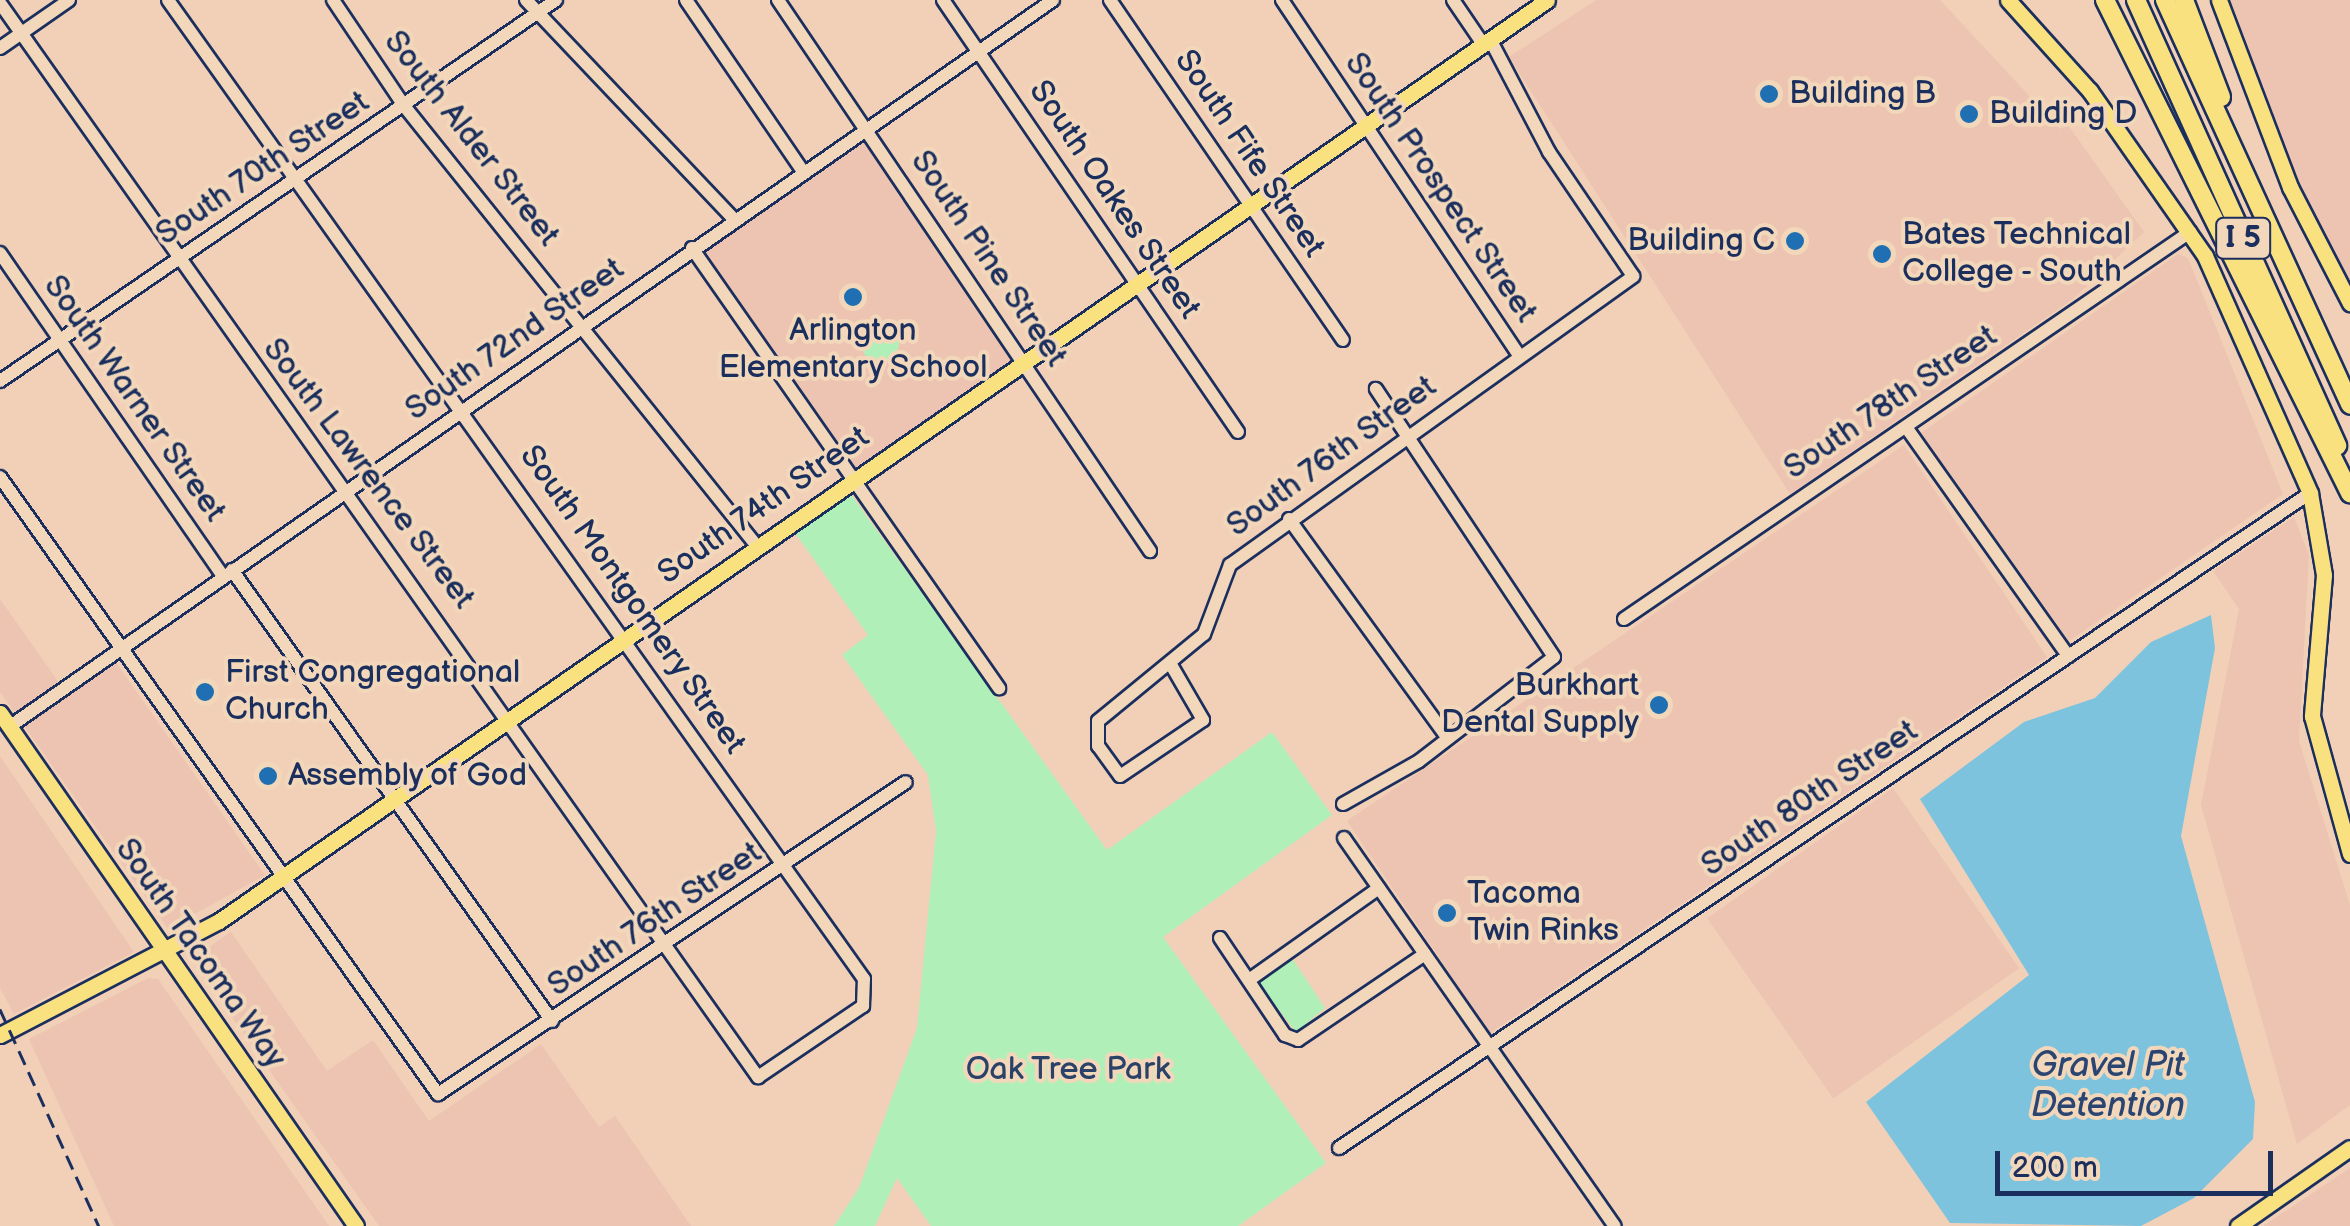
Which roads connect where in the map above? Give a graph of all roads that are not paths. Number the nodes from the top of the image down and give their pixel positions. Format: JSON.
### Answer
{"nodes":[{"id":1,"x":69,"y":0,"type":"edge"},
{"id":2,"x":168,"y":0,"type":"edge"},
{"id":3,"x":333,"y":0,"type":"edge"},
{"id":4,"x":526,"y":0,"type":"edge"},
{"id":5,"x":556,"y":0,"type":"edge"},
{"id":6,"x":686,"y":0,"type":"edge"},
{"id":7,"x":778,"y":0,"type":"edge"},
{"id":8,"x":943,"y":0,"type":"edge"},
{"id":9,"x":1053,"y":0,"type":"edge"},
{"id":10,"x":1110,"y":0,"type":"edge"},
{"id":11,"x":1282,"y":0,"type":"edge"},
{"id":12,"x":1453,"y":0,"type":"edge"},
{"id":13,"x":1547,"y":0,"type":"edge"},
{"id":14,"x":2008,"y":0,"type":"edge"},
{"id":15,"x":2105,"y":0,"type":"edge"},
{"id":16,"x":2136,"y":0,"type":"edge"},
{"id":17,"x":2165,"y":0,"type":"edge"},
{"id":18,"x":2184,"y":0,"type":"edge"},
{"id":19,"x":2219,"y":0,"type":"edge"},
{"id":20,"x":0,"y":4,"type":"edge"},
{"id":21,"x":538,"y":13,"type":"junction"},
{"id":22,"x":21,"y":34,"type":"junction"},
{"id":23,"x":1487,"y":41,"type":"junction"},
{"id":24,"x":0,"y":48,"type":"edge"},
{"id":25,"x":979,"y":52,"type":"junction"},
{"id":26,"x":405,"y":106,"type":"junction"},
{"id":27,"x":1364,"y":125,"type":"junction"},
{"id":28,"x":866,"y":129,"type":"junction"},
{"id":29,"x":804,"y":173,"type":"junction"},
{"id":30,"x":291,"y":182,"type":"junction"},
{"id":31,"x":1249,"y":204,"type":"junction"},
{"id":32,"x":734,"y":219,"type":"junction"},
{"id":33,"x":2266,"y":220,"type":"junction"},
{"id":34,"x":2190,"y":232,"type":"junction"},
{"id":35,"x":692,"y":248,"type":"junction"},
{"id":36,"x":0,"y":253,"type":"edge"},
{"id":37,"x":177,"y":259,"type":"junction"},
{"id":38,"x":1136,"y":281,"type":"junction"},
{"id":39,"x":2350,"y":303,"type":"edge"},
{"id":40,"x":583,"y":327,"type":"junction"},
{"id":41,"x":60,"y":340,"type":"junction"},
{"id":42,"x":1342,"y":340,"type":"dead end"},
{"id":43,"x":1520,"y":357,"type":"junction"},
{"id":44,"x":1023,"y":358,"type":"junction"},
{"id":45,"x":0,"y":381,"type":"edge"},
{"id":46,"x":1376,"y":389,"type":"dead end"},
{"id":47,"x":2350,"y":404,"type":"edge"},
{"id":48,"x":455,"y":414,"type":"junction"},
{"id":49,"x":1906,"y":427,"type":"junction"},
{"id":50,"x":1238,"y":432,"type":"dead end"},
{"id":51,"x":1408,"y":435,"type":"junction"},
{"id":52,"x":2350,"y":476,"type":"edge"},
{"id":53,"x":852,"y":477,"type":"junction"},
{"id":54,"x":0,"y":478,"type":"edge"},
{"id":55,"x":348,"y":490,"type":"junction"},
{"id":56,"x":2310,"y":492,"type":"junction"},
{"id":57,"x":2350,"y":494,"type":"edge"},
{"id":58,"x":1289,"y":519,"type":"junction"},
{"id":59,"x":756,"y":545,"type":"junction"},
{"id":60,"x":1150,"y":551,"type":"dead end"},
{"id":61,"x":227,"y":573,"type":"junction"},
{"id":62,"x":1624,"y":620,"type":"dead end"},
{"id":63,"x":625,"y":638,"type":"junction"},
{"id":64,"x":119,"y":648,"type":"junction"},
{"id":65,"x":2068,"y":656,"type":"junction"},
{"id":66,"x":1170,"y":663,"type":"junction"},
{"id":67,"x":999,"y":688,"type":"dead end"},
{"id":68,"x":512,"y":717,"type":"junction"},
{"id":69,"x":5,"y":720,"type":"edge"},
{"id":70,"x":1446,"y":736,"type":"junction"},
{"id":71,"x":906,"y":782,"type":"dead end"},
{"id":72,"x":396,"y":798,"type":"junction"},
{"id":73,"x":1343,"y":804,"type":"dead end"},
{"id":74,"x":1344,"y":838,"type":"dead end"},
{"id":75,"x":2350,"y":854,"type":"edge"},
{"id":76,"x":785,"y":866,"type":"junction"},
{"id":77,"x":281,"y":878,"type":"junction"},
{"id":78,"x":1379,"y":888,"type":"junction"},
{"id":79,"x":1220,"y":938,"type":"dead end"},
{"id":80,"x":670,"y":943,"type":"junction"},
{"id":81,"x":166,"y":952,"type":"junction"},
{"id":82,"x":1425,"y":954,"type":"junction"},
{"id":83,"x":1249,"y":980,"type":"junction"},
{"id":84,"x":552,"y":1022,"type":"junction"},
{"id":85,"x":0,"y":1035,"type":"edge"},
{"id":86,"x":1488,"y":1046,"type":"junction"},
{"id":87,"x":758,"y":1078,"type":"joint"},
{"id":88,"x":1340,"y":1148,"type":"dead end"},
{"id":89,"x":2350,"y":1148,"type":"edge"},
{"id":90,"x":356,"y":1226,"type":"edge"},
{"id":91,"x":1616,"y":1226,"type":"edge"},
{"id":92,"x":2238,"y":1226,"type":"edge"}],
"edges":[{"from":1,"to":22,"type":"street"},
{"from":2,"to":30,"type":"street","name":"South Montgomery Street"},
{"from":3,"to":26,"type":"street","name":"South Alder Street"},
{"from":4,"to":21,"type":"street"},
{"from":5,"to":21,"type":"street","name":"South 70th Street"},
{"from":6,"to":29,"type":"street"},
{"from":7,"to":28,"type":"street","name":"South Pine Street"},
{"from":8,"to":25,"type":"street","name":"South Oakes Street"},
{"from":9,"to":25,"type":"street","name":"South 72nd Street"},
{"from":10,"to":31,"type":"street","name":"South Fife Street"},
{"from":11,"to":27,"type":"street","name":"South Prospect Street"},
{"from":12,"to":23,"type":"street"},
{"from":13,"to":23,"type":"main road","name":"South 74th Street"},
{"from":14,"to":34,"type":"main road"},
{"from":15,"to":57,"type":"highway"},
{"from":16,"to":52,"type":"highway","number":"I 5"},
{"from":17,"to":33,"type":"highway","number":"I 5"},
{"from":18,"to":33,"type":"highway"},
{"from":19,"to":39,"type":"main road"},
{"from":20,"to":22,"type":"street","name":"South Lawrence Street"},
{"from":21,"to":26,"type":"street","name":"South 70th Street"},
{"from":21,"to":32,"type":"street"},
{"from":22,"to":24,"type":"street"},
{"from":22,"to":37,"type":"street","name":"South Lawrence Street"},
{"from":23,"to":27,"type":"main road","name":"South 74th Street"},
{"from":23,"to":43,"type":"street","name":"South 76th Street"},
{"from":25,"to":28,"type":"street","name":"South 72nd Street"},
{"from":25,"to":38,"type":"street","name":"South Oakes Street"},
{"from":26,"to":30,"type":"street","name":"South 70th Street"},
{"from":26,"to":40,"type":"street","name":"South Alder Street"},
{"from":27,"to":31,"type":"main road","name":"South 74th Street"},
{"from":27,"to":43,"type":"street","name":"South Prospect Street"},
{"from":28,"to":29,"type":"street","name":"South 72nd Street"},
{"from":28,"to":44,"type":"street","name":"South Pine Street"},
{"from":29,"to":32,"type":"street","name":"South 72nd Street"},
{"from":30,"to":37,"type":"street","name":"South 70th Street"},
{"from":30,"to":48,"type":"street","name":"South Montgomery Street"},
{"from":31,"to":38,"type":"main road","name":"South 74th Street"},
{"from":31,"to":42,"type":"street","name":"South Fife Street"},
{"from":32,"to":35,"type":"street","name":"South 72nd Street"},
{"from":33,"to":47,"type":"highway","number":"I 5"},
{"from":34,"to":49,"type":"street","name":"South 78th Street"},
{"from":34,"to":56,"type":"main road"},
{"from":35,"to":40,"type":"street","name":"South 72nd Street"},
{"from":35,"to":53,"type":"street"},
{"from":36,"to":41,"type":"street","name":"South Warner Street"},
{"from":37,"to":41,"type":"street","name":"South 70th Street"},
{"from":37,"to":55,"type":"street","name":"South Lawrence Street"},
{"from":38,"to":44,"type":"main road","name":"South 74th Street"},
{"from":38,"to":50,"type":"street","name":"South Oakes Street"},
{"from":40,"to":48,"type":"street","name":"South 72nd Street"},
{"from":40,"to":59,"type":"street","name":"South Alder Street"},
{"from":41,"to":45,"type":"street","name":"South 70th Street"},
{"from":41,"to":61,"type":"street","name":"South Warner Street"},
{"from":43,"to":51,"type":"street","name":"South 76th Street"},
{"from":44,"to":53,"type":"main road","name":"South 74th Street"},
{"from":44,"to":60,"type":"street","name":"South Pine Street"},
{"from":46,"to":51,"type":"street"},
{"from":48,"to":55,"type":"street","name":"South 72nd Street"},
{"from":48,"to":63,"type":"street","name":"South Montgomery Street"},
{"from":49,"to":62,"type":"street","name":"South 78th Street"},
{"from":49,"to":65,"type":"street"},
{"from":51,"to":58,"type":"street","name":"South 76th Street"},
{"from":51,"to":70,"type":"street"},
{"from":53,"to":59,"type":"main road","name":"South 74th Street"},
{"from":53,"to":67,"type":"street"},
{"from":54,"to":64,"type":"street"},
{"from":55,"to":61,"type":"street","name":"South 72nd Street"},
{"from":55,"to":68,"type":"street","name":"South Lawrence Street"},
{"from":56,"to":65,"type":"street","name":"South 80th Street"},
{"from":56,"to":75,"type":"main road"},
{"from":58,"to":66,"type":"street","name":"South 76th Street"},
{"from":58,"to":70,"type":"street"},
{"from":59,"to":63,"type":"main road","name":"South 74th Street"},
{"from":61,"to":64,"type":"street","name":"South 72nd Street"},
{"from":61,"to":72,"type":"street","name":"South Warner Street"},
{"from":63,"to":68,"type":"main road","name":"South 74th Street"},
{"from":63,"to":76,"type":"street","name":"South Montgomery Street"},
{"from":64,"to":69,"type":"street","name":"South 72nd Street"},
{"from":64,"to":77,"type":"street"},
{"from":65,"to":86,"type":"street","name":"South 80th Street"},
{"from":66,"to":66,"type":"street","name":"South 76th Street"},
{"from":68,"to":72,"type":"main road","name":"South 74th Street"},
{"from":68,"to":80,"type":"street","name":"South Lawrence Street"},
{"from":69,"to":81,"type":"main road","name":"South Tacoma Way"},
{"from":70,"to":73,"type":"street"},
{"from":71,"to":76,"type":"street","name":"South 76th Street"},
{"from":72,"to":77,"type":"main road","name":"South 74th Street"},
{"from":72,"to":84,"type":"street","name":"South Warner Street"},
{"from":74,"to":78,"type":"street"},
{"from":76,"to":80,"type":"street","name":"South 76th Street"},
{"from":76,"to":87,"type":"street","name":"South Montgomery Street"},
{"from":77,"to":81,"type":"main road","name":"South 74th Street"},
{"from":77,"to":84,"type":"street","name":"South 76th Street"},
{"from":78,"to":82,"type":"street"},
{"from":78,"to":83,"type":"street"},
{"from":79,"to":83,"type":"street"},
{"from":80,"to":84,"type":"street","name":"South 76th Street"},
{"from":80,"to":87,"type":"street","name":"South Lawrence Street"},
{"from":81,"to":85,"type":"main road","name":"South 74th Street"},
{"from":81,"to":90,"type":"main road","name":"South Tacoma Way"},
{"from":82,"to":83,"type":"street"},
{"from":82,"to":86,"type":"street"},
{"from":86,"to":88,"type":"street","name":"South 80th Street"},
{"from":86,"to":91,"type":"street"},
{"from":89,"to":92,"type":"main road"}]}
